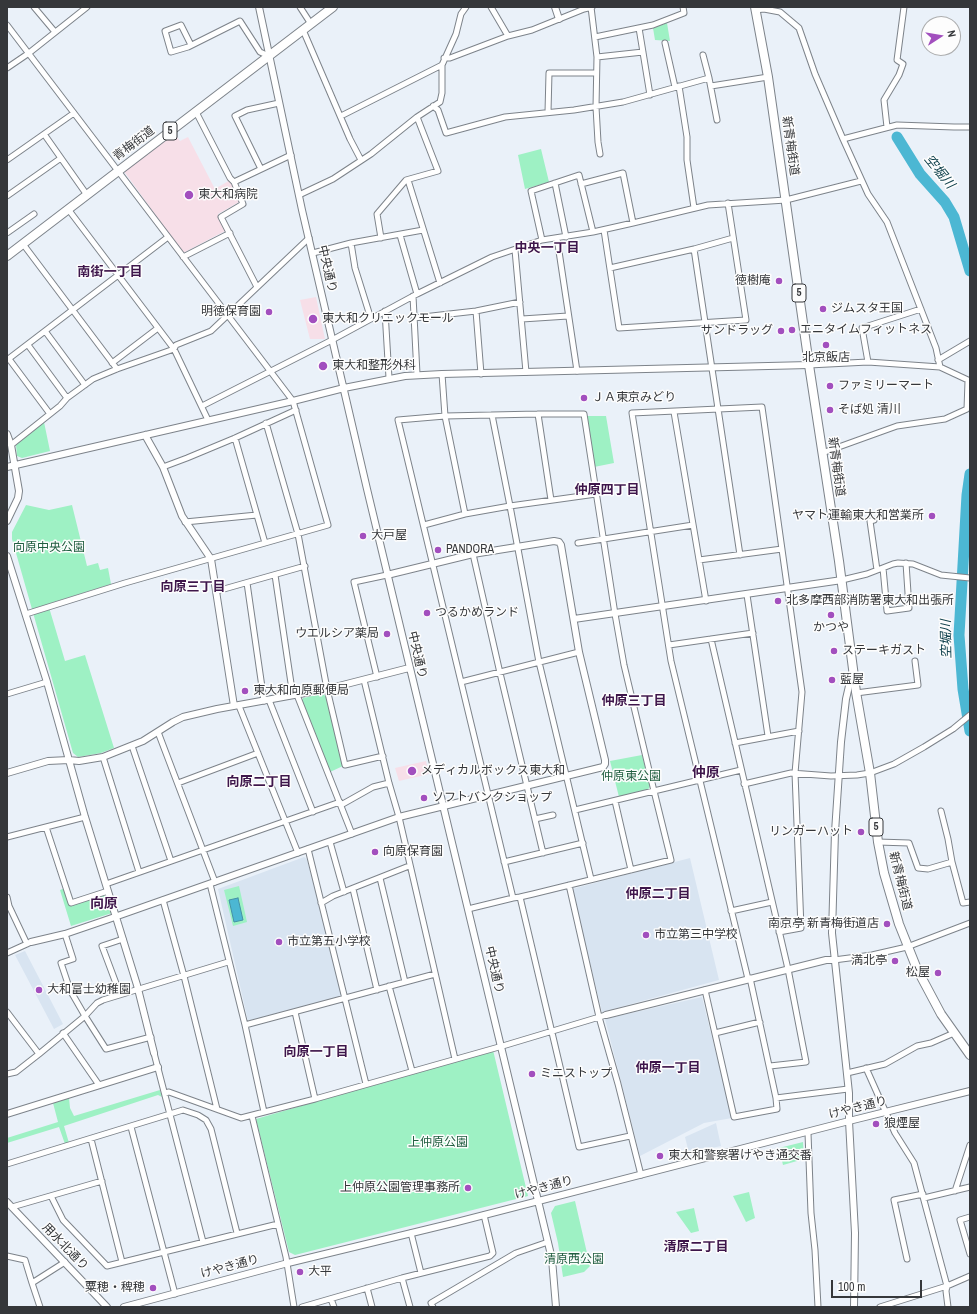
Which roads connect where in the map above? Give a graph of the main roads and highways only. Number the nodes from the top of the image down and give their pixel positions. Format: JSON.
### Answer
{"nodes":[{"id":1,"x":333,"y":7,"type":"edge"},
{"id":2,"x":755,"y":8,"type":"edge"},
{"id":3,"x":7,"y":256,"type":"edge"},
{"id":4,"x":970,"y":1055,"type":"edge"}],
"edges":[{"from":1,"to":3,"type":"main road","name":"青梅街道","number":"5"},
{"from":2,"to":4,"type":"main road","name":"新青梅街道","number":"5"}]}
